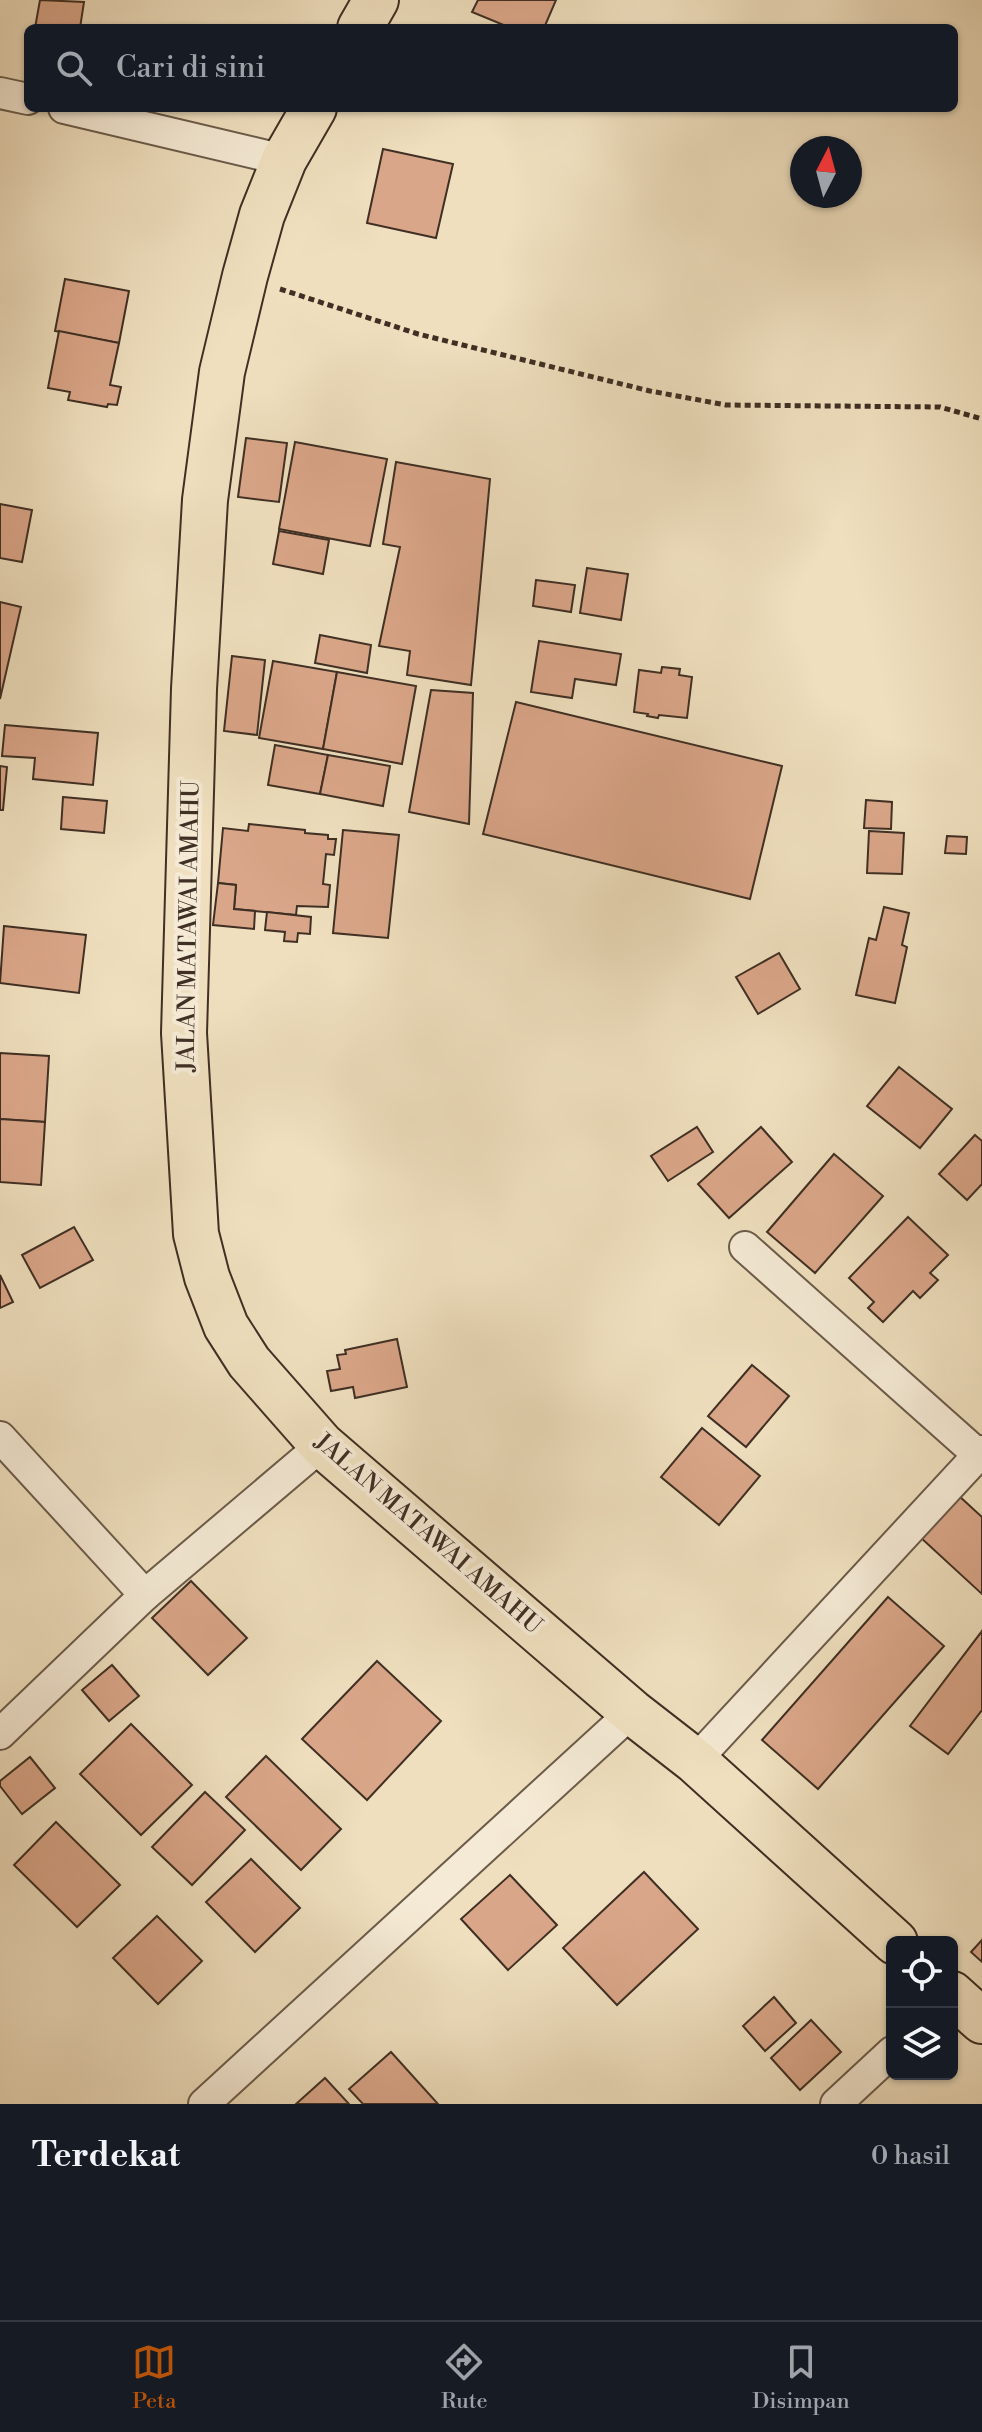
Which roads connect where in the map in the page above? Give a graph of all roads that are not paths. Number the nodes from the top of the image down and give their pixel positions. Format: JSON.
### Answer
{"nodes":[{"id":1,"x":376,"y":0,"type":"edge"},
{"id":2,"x":362,"y":24,"type":"edge"},
{"id":3,"x":0,"y":93,"type":"edge"},
{"id":4,"x":24,"y":98,"type":"edge"},
{"id":5,"x":81,"y":112,"type":"edge"},
{"id":6,"x":312,"y":112,"type":"edge"},
{"id":7,"x":284,"y":160,"type":"junction"},
{"id":8,"x":745,"y":1247,"type":"dead end"},
{"id":9,"x":0,"y":1437,"type":"edge"},
{"id":10,"x":322,"y":1445,"type":"junction"},
{"id":11,"x":981,"y":1455,"type":"edge"},
{"id":12,"x":145,"y":1595,"type":"junction"},
{"id":13,"x":632,"y":1712,"type":"junction"},
{"id":14,"x":0,"y":1734,"type":"edge"},
{"id":15,"x":695,"y":1761,"type":"junction"},
{"id":16,"x":888,"y":1936,"type":"edge"},
{"id":17,"x":958,"y":2000,"type":"edge"},
{"id":18,"x":982,"y":2021,"type":"edge"},
{"id":19,"x":886,"y":2058,"type":"edge"},
{"id":20,"x":204,"y":2104,"type":"edge"},
{"id":21,"x":836,"y":2104,"type":"edge"}],
"edges":[{"from":1,"to":2,"type":"highway"},
{"from":3,"to":4,"type":"street"},
{"from":5,"to":7,"type":"street"},
{"from":6,"to":7,"type":"highway","name":"JALAN MATAWAI AMAHU"},
{"from":7,"to":10,"type":"highway","name":"JALAN MATAWAI AMAHU"},
{"from":8,"to":11,"type":"street"},
{"from":9,"to":12,"type":"street"},
{"from":10,"to":12,"type":"street"},
{"from":10,"to":13,"type":"highway","name":"JALAN MATAWAI AMAHU"},
{"from":11,"to":15,"type":"street"},
{"from":12,"to":14,"type":"street"},
{"from":13,"to":15,"type":"highway","name":"JALAN MATAWAI AMAHU"},
{"from":13,"to":20,"type":"street"},
{"from":15,"to":16,"type":"highway","name":"JALAN MATAWAI AMAHU"},
{"from":17,"to":18,"type":"highway"},
{"from":19,"to":21,"type":"street"}]}
